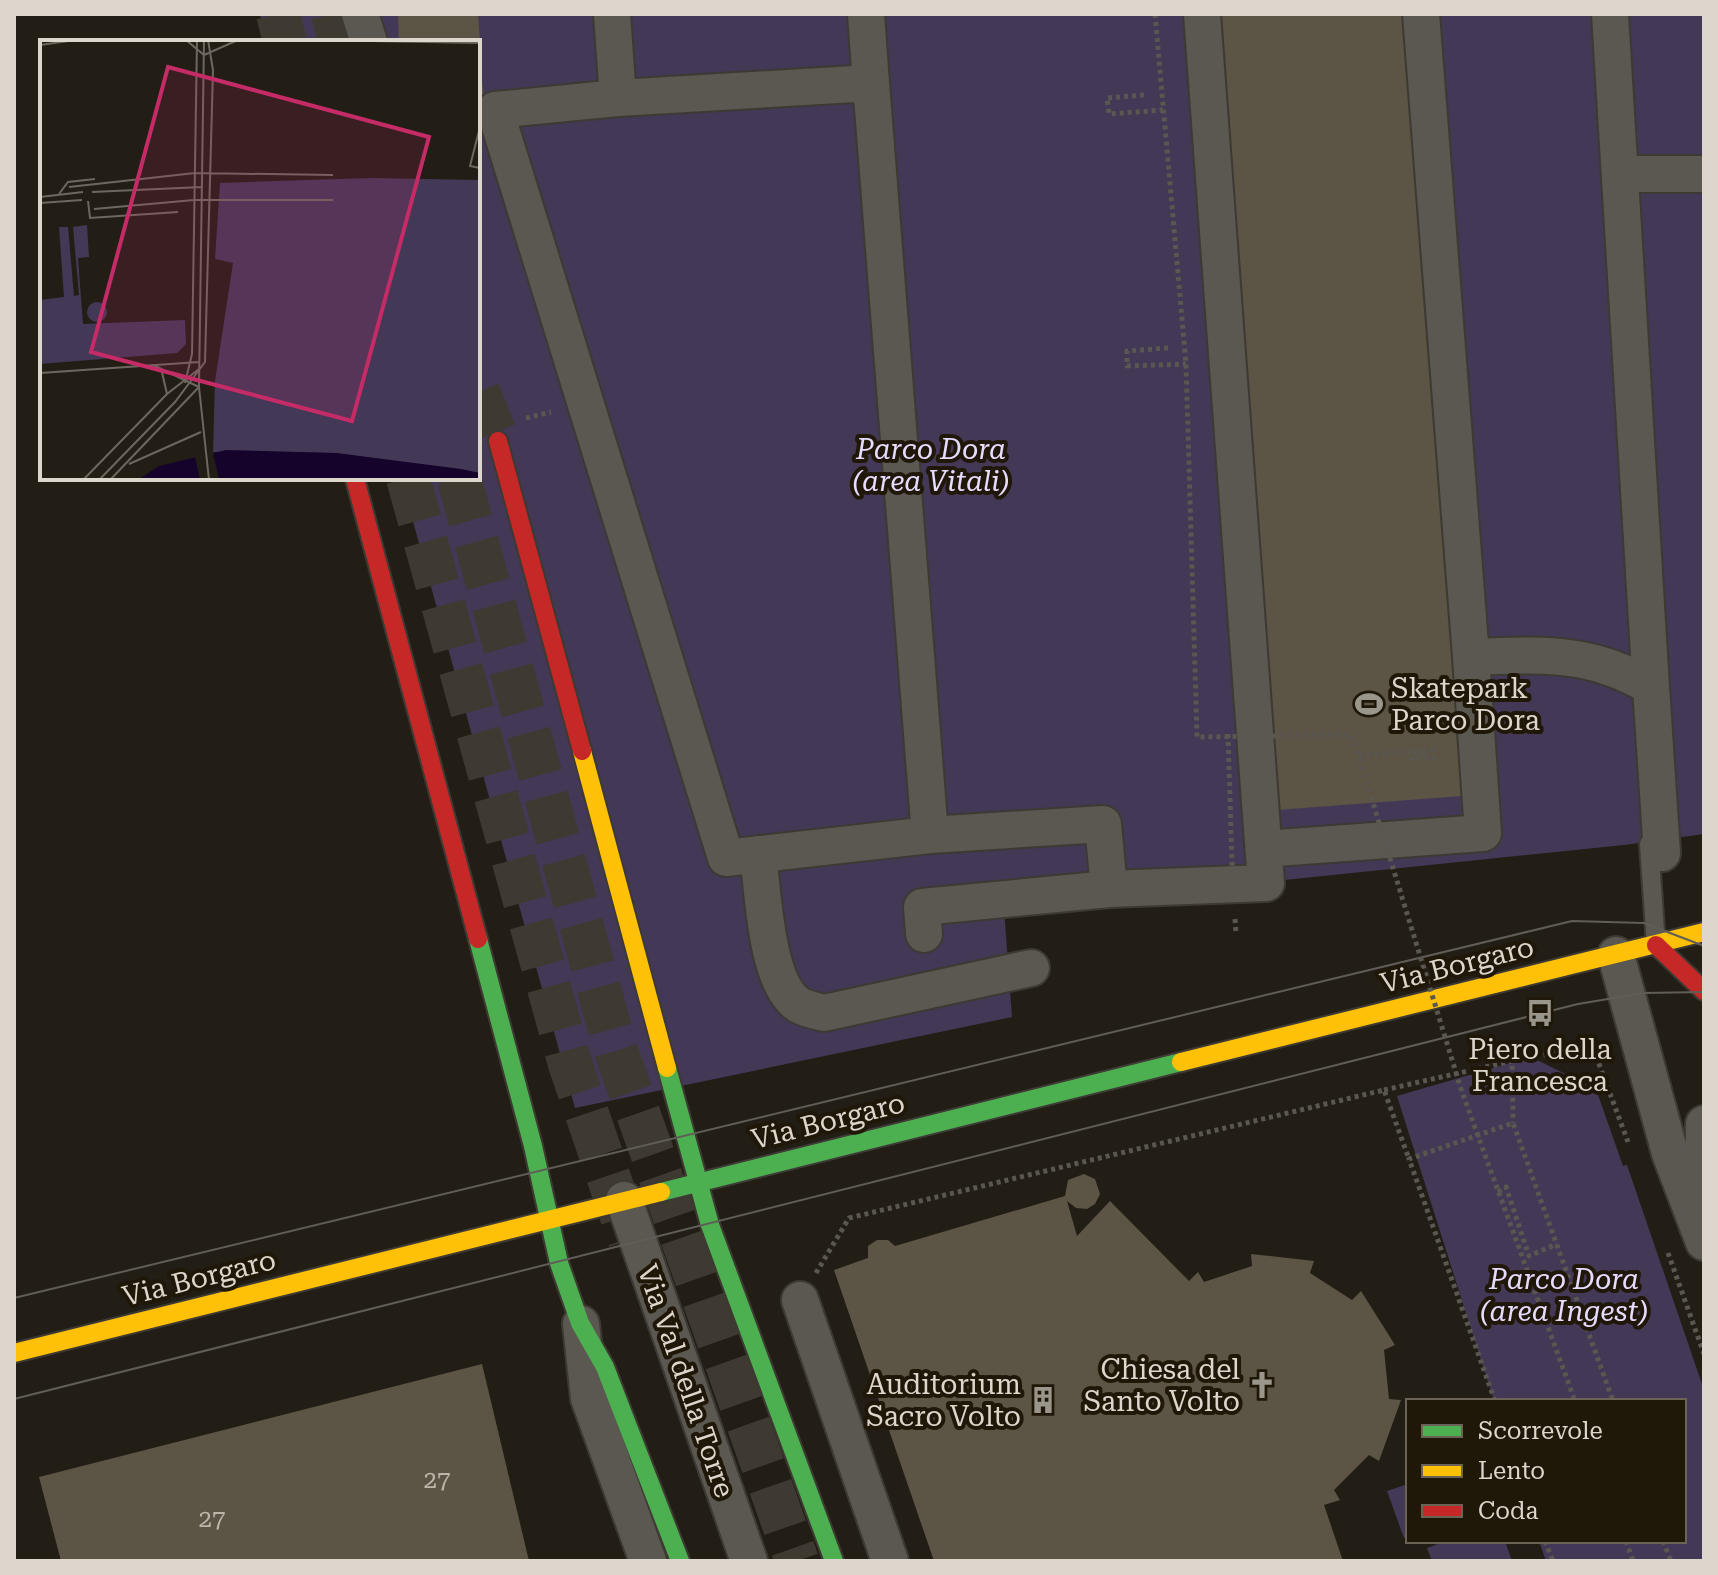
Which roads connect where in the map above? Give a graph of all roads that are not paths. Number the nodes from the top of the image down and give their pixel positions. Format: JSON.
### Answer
{"nodes":[{"id":1,"x":360,"y":14,"type":"edge"},
{"id":2,"x":612,"y":14,"type":"edge"},
{"id":3,"x":866,"y":14,"type":"edge"},
{"id":4,"x":1202,"y":14,"type":"edge"},
{"id":5,"x":1421,"y":14,"type":"edge"},
{"id":6,"x":1610,"y":14,"type":"edge"},
{"id":7,"x":368,"y":40,"type":"edge"},
{"id":8,"x":871,"y":83,"type":"junction"},
{"id":9,"x":618,"y":98,"type":"junction"},
{"id":10,"x":1622,"y":174,"type":"junction"},
{"id":11,"x":1704,"y":174,"type":"edge"},
{"id":12,"x":488,"y":443,"type":"edge"},
{"id":13,"x":355,"y":480,"type":"edge"},
{"id":14,"x":1471,"y":657,"type":"junction"},
{"id":15,"x":1646,"y":701,"type":"junction"},
{"id":16,"x":930,"y":835,"type":"junction"},
{"id":17,"x":1264,"y":849,"type":"junction"},
{"id":18,"x":1662,"y":853,"type":"dead end"},
{"id":19,"x":758,"y":854,"type":"junction"},
{"id":20,"x":1109,"y":889,"type":"junction"},
{"id":21,"x":1704,"y":932,"type":"edge"},
{"id":22,"x":924,"y":934,"type":"dead end"},
{"id":23,"x":1656,"y":945,"type":"junction"},
{"id":24,"x":1616,"y":955,"type":"junction"},
{"id":25,"x":1031,"y":968,"type":"dead end"},
{"id":26,"x":1704,"y":991,"type":"edge"},
{"id":27,"x":665,"y":1113,"type":"dead end"},
{"id":28,"x":1704,"y":1124,"type":"edge"},
{"id":29,"x":1703,"y":1160,"type":"edge"},
{"id":30,"x":699,"y":1182,"type":"junction"},
{"id":31,"x":624,"y":1200,"type":"junction"},
{"id":32,"x":549,"y":1218,"type":"junction"},
{"id":33,"x":1704,"y":1241,"type":"edge"},
{"id":34,"x":800,"y":1300,"type":"road end"},
{"id":35,"x":580,"y":1323,"type":"junction"},
{"id":36,"x":14,"y":1353,"type":"edge"},
{"id":37,"x":648,"y":1561,"type":"edge"},
{"id":38,"x":680,"y":1561,"type":"edge"},
{"id":39,"x":749,"y":1561,"type":"edge"},
{"id":40,"x":834,"y":1561,"type":"edge"},
{"id":41,"x":890,"y":1561,"type":"edge"}],
"edges":[{"from":1,"to":7,"type":"street"},
{"from":2,"to":9,"type":"street"},
{"from":3,"to":8,"type":"street"},
{"from":4,"to":17,"type":"street"},
{"from":5,"to":14,"type":"street"},
{"from":6,"to":10,"type":"street"},
{"from":8,"to":9,"type":"street"},
{"from":8,"to":16,"type":"street"},
{"from":9,"to":19,"type":"street"},
{"from":10,"to":11,"type":"street"},
{"from":10,"to":15,"type":"street"},
{"from":12,"to":27,"type":"street"},
{"from":12,"to":30,"type":"main road"},
{"from":13,"to":32,"type":"main road"},
{"from":14,"to":15,"type":"street"},
{"from":14,"to":17,"type":"street"},
{"from":15,"to":18,"type":"street"},
{"from":15,"to":23,"type":"lane"},
{"from":16,"to":19,"type":"street"},
{"from":16,"to":20,"type":"street"},
{"from":17,"to":20,"type":"street"},
{"from":19,"to":25,"type":"street"},
{"from":20,"to":22,"type":"street"},
{"from":21,"to":23,"type":"main road","name":"Via Borgaro"},
{"from":23,"to":24,"type":"main road","name":"Via Borgaro"},
{"from":23,"to":26,"type":"main road"},
{"from":24,"to":30,"type":"main road","name":"Via Borgaro"},
{"from":24,"to":33,"type":"street"},
{"from":28,"to":29,"type":"street"},
{"from":29,"to":33,"type":"street"},
{"from":30,"to":31,"type":"main road","name":"Via Borgaro"},
{"from":30,"to":40,"type":"main road"},
{"from":31,"to":32,"type":"main road","name":"Via Borgaro"},
{"from":31,"to":39,"type":"street","name":"Via Val della Torre"},
{"from":32,"to":35,"type":"main road"},
{"from":32,"to":36,"type":"main road","name":"Via Borgaro"},
{"from":34,"to":41,"type":"street"},
{"from":35,"to":37,"type":"street"},
{"from":35,"to":38,"type":"main road"}]}
